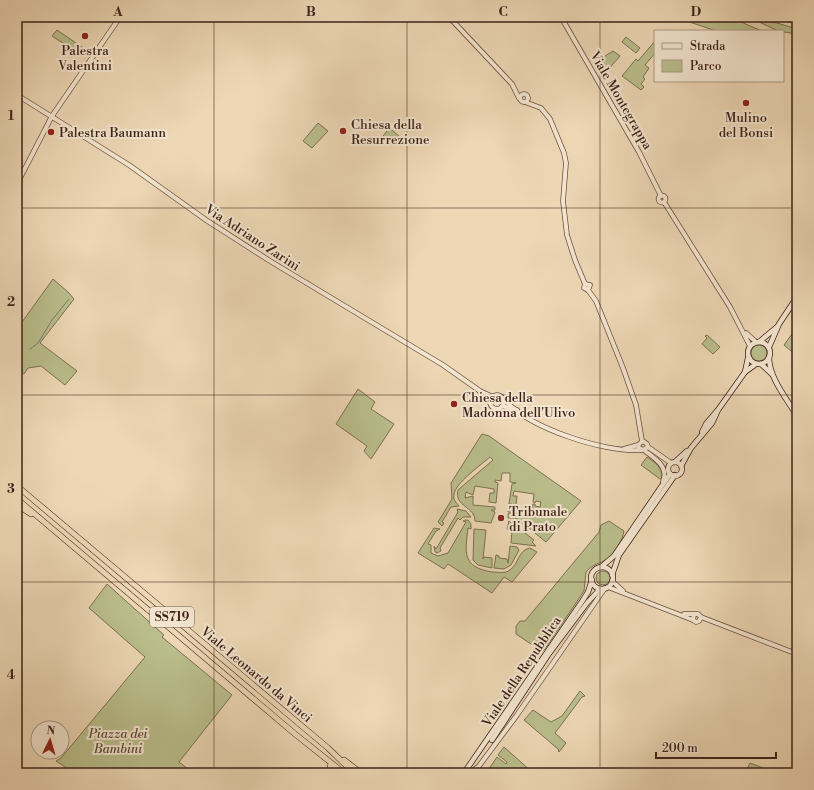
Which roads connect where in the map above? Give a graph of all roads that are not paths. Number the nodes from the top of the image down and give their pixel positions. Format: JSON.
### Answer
{"nodes":[{"id":1,"x":120,"y":17,"type":"edge"},
{"id":2,"x":449,"y":17,"type":"edge"},
{"id":3,"x":561,"y":17,"type":"edge"},
{"id":4,"x":17,"y":95,"type":"edge"},
{"id":5,"x":519,"y":98,"type":"junction"},
{"id":6,"x":525,"y":102,"type":"junction"},
{"id":7,"x":52,"y":116,"type":"junction"},
{"id":8,"x":17,"y":184,"type":"edge"},
{"id":9,"x":797,"y":297,"type":"edge"},
{"id":10,"x":780,"y":324,"type":"junction"},
{"id":11,"x":744,"y":331,"type":"junction"},
{"id":12,"x":757,"y":342,"type":"junction"},
{"id":13,"x":750,"y":346,"type":"junction"},
{"id":14,"x":769,"y":347,"type":"junction"},
{"id":15,"x":769,"y":357,"type":"junction"},
{"id":16,"x":748,"y":358,"type":"junction"},
{"id":17,"x":759,"y":364,"type":"junction"},
{"id":18,"x":745,"y":372,"type":"junction"},
{"id":19,"x":773,"y":375,"type":"junction"},
{"id":20,"x":480,"y":391,"type":"junction"},
{"id":21,"x":493,"y":397,"type":"junction"},
{"id":22,"x":504,"y":399,"type":"junction"},
{"id":23,"x":489,"y":402,"type":"junction"},
{"id":24,"x":502,"y":406,"type":"junction"},
{"id":25,"x":517,"y":410,"type":"junction"},
{"id":26,"x":797,"y":416,"type":"edge"},
{"id":27,"x":642,"y":441,"type":"junction"},
{"id":28,"x":638,"y":445,"type":"junction"},
{"id":29,"x":691,"y":448,"type":"junction"},
{"id":30,"x":621,"y":449,"type":"junction"},
{"id":31,"x":644,"y":449,"type":"junction"},
{"id":32,"x":673,"y":462,"type":"junction"},
{"id":33,"x":681,"y":466,"type":"junction"},
{"id":34,"x":673,"y":474,"type":"junction"},
{"id":35,"x":17,"y":486,"type":"edge"},
{"id":36,"x":659,"y":490,"type":"junction"},
{"id":37,"x":17,"y":499,"type":"edge"},
{"id":38,"x":17,"y":505,"type":"edge"},
{"id":39,"x":42,"y":520,"type":"junction"},
{"id":40,"x":601,"y":567,"type":"junction"},
{"id":41,"x":612,"y":575,"type":"junction"},
{"id":42,"x":592,"y":580,"type":"junction"},
{"id":43,"x":612,"y":581,"type":"junction"},
{"id":44,"x":604,"y":588,"type":"junction"},
{"id":45,"x":624,"y":593,"type":"junction"},
{"id":46,"x":681,"y":614,"type":"junction"},
{"id":47,"x":694,"y":614,"type":"junction"},
{"id":48,"x":700,"y":619,"type":"junction"},
{"id":49,"x":693,"y":620,"type":"junction"},
{"id":50,"x":796,"y":654,"type":"edge"},
{"id":51,"x":328,"y":748,"type":"junction"},
{"id":52,"x":328,"y":762,"type":"junction"},
{"id":53,"x":334,"y":772,"type":"edge"},
{"id":54,"x":344,"y":773,"type":"edge"},
{"id":55,"x":354,"y":773,"type":"edge"},
{"id":56,"x":361,"y":773,"type":"edge"},
{"id":57,"x":464,"y":773,"type":"edge"},
{"id":58,"x":469,"y":773,"type":"edge"}],
"edges":[{"from":1,"to":7,"type":"street"},
{"from":2,"to":5,"type":"street"},
{"from":3,"to":11,"type":"street","name":"Viale Montegrappa"},
{"from":4,"to":7,"type":"street","name":"Via Adriano Zarini"},
{"from":5,"to":6,"type":"street"},
{"from":5,"to":6,"type":"street"},
{"from":6,"to":27,"type":"street"},
{"from":7,"to":8,"type":"street"},
{"from":7,"to":20,"type":"street","name":"Via Adriano Zarini"},
{"from":9,"to":10,"type":"main road"},
{"from":10,"to":12,"type":"main road"},
{"from":10,"to":14,"type":"main road"},
{"from":11,"to":12,"type":"street"},
{"from":11,"to":13,"type":"street"},
{"from":12,"to":13,"type":"main road"},
{"from":12,"to":14,"type":"main road"},
{"from":13,"to":16,"type":"main road"},
{"from":14,"to":15,"type":"main road"},
{"from":15,"to":17,"type":"main road"},
{"from":15,"to":19,"type":"main road"},
{"from":16,"to":17,"type":"main road"},
{"from":16,"to":18,"type":"main road"},
{"from":17,"to":18,"type":"main road"},
{"from":17,"to":19,"type":"main road"},
{"from":18,"to":29,"type":"main road"},
{"from":19,"to":26,"type":"main road"},
{"from":20,"to":21,"type":"street"},
{"from":20,"to":23,"type":"street"},
{"from":21,"to":22,"type":"street"},
{"from":21,"to":23,"type":"street"},
{"from":22,"to":24,"type":"street"},
{"from":22,"to":25,"type":"street"},
{"from":23,"to":24,"type":"street"},
{"from":24,"to":25,"type":"street"},
{"from":25,"to":30,"type":"street"},
{"from":27,"to":28,"type":"street"},
{"from":27,"to":31,"type":"street"},
{"from":28,"to":30,"type":"street"},
{"from":28,"to":31,"type":"street"},
{"from":29,"to":32,"type":"main road"},
{"from":29,"to":33,"type":"main road"},
{"from":30,"to":31,"type":"street"},
{"from":31,"to":32,"type":"street"},
{"from":31,"to":36,"type":"street"},
{"from":32,"to":33,"type":"main road"},
{"from":32,"to":34,"type":"main road"},
{"from":33,"to":34,"type":"main road"},
{"from":34,"to":36,"type":"main road","name":"Viale della Repubblica"},
{"from":34,"to":41,"type":"main road"},
{"from":35,"to":51,"type":"highway","name":"Viale Leonardo da Vinci","number":"SS719"},
{"from":36,"to":40,"type":"main road","name":"Viale della Repubblica"},
{"from":37,"to":39,"type":"highway","name":"Viale Leonardo da Vinci","number":"SS719"},
{"from":38,"to":39,"type":"highway"},
{"from":39,"to":52,"type":"highway","name":"Viale Leonardo da Vinci","number":"SS719"},
{"from":40,"to":41,"type":"main road"},
{"from":40,"to":42,"type":"main road","name":"Viale della Repubblica"},
{"from":41,"to":43,"type":"main road"},
{"from":42,"to":44,"type":"main road"},
{"from":42,"to":57,"type":"main road","name":"Viale della Repubblica"},
{"from":43,"to":44,"type":"main road","name":"Viale della Repubblica"},
{"from":43,"to":45,"type":"street"},
{"from":44,"to":45,"type":"street"},
{"from":44,"to":58,"type":"street","name":"Viale della Repubblica"},
{"from":44,"to":58,"type":"main road","name":"Viale della Repubblica"},
{"from":45,"to":46,"type":"street"},
{"from":46,"to":47,"type":"street"},
{"from":46,"to":49,"type":"street"},
{"from":47,"to":48,"type":"street"},
{"from":47,"to":49,"type":"street"},
{"from":48,"to":49,"type":"street"},
{"from":48,"to":50,"type":"street"},
{"from":51,"to":55,"type":"highway","name":"Viale Leonardo da Vinci","number":"SS719"},
{"from":51,"to":56,"type":"highway"},
{"from":52,"to":53,"type":"highway"},
{"from":52,"to":54,"type":"highway","name":"Viale Leonardo da Vinci","number":"SS719"}]}
